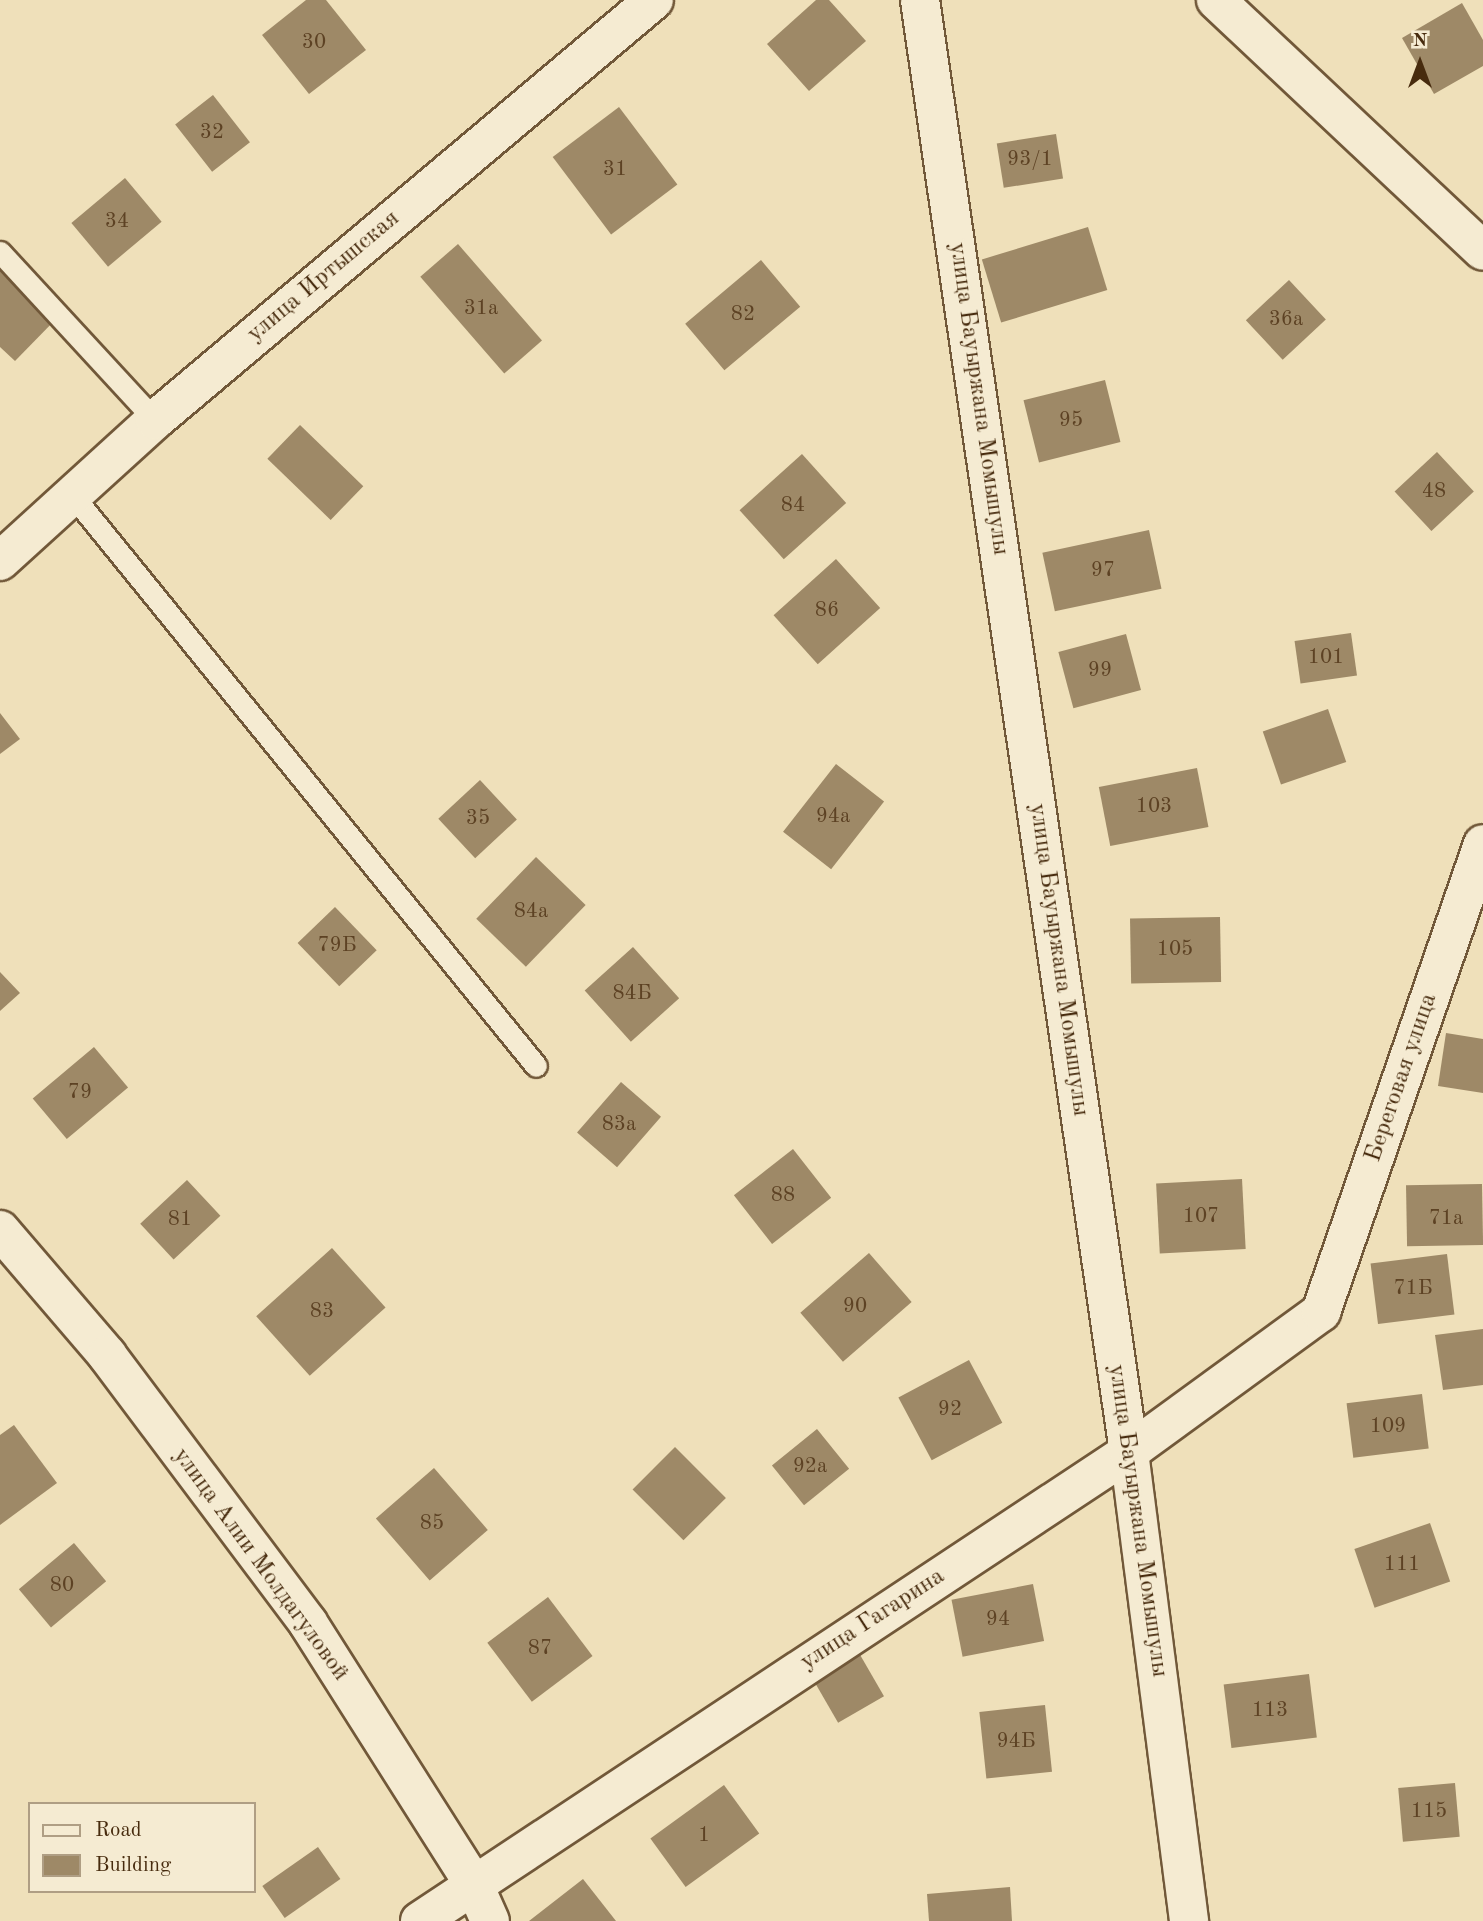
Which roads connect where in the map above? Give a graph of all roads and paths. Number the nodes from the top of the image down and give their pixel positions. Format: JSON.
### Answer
{"nodes":[{"id":1,"x":654,"y":0,"type":"edge"},
{"id":2,"x":920,"y":0,"type":"edge"},
{"id":3,"x":1216,"y":0,"type":"edge"},
{"id":4,"x":0,"y":251,"type":"edge"},
{"id":5,"x":1483,"y":251,"type":"edge"},
{"id":6,"x":155,"y":420,"type":"junction"},
{"id":7,"x":73,"y":496,"type":"junction"},
{"id":8,"x":0,"y":561,"type":"edge"},
{"id":9,"x":1483,"y":844,"type":"edge"},
{"id":10,"x":536,"y":1066,"type":"dead end"},
{"id":11,"x":0,"y":1230,"type":"edge"},
{"id":12,"x":1321,"y":1312,"type":"joint"},
{"id":13,"x":1129,"y":1452,"type":"junction"},
{"id":14,"x":474,"y":1885,"type":"junction"},
{"id":15,"x":420,"y":1921,"type":"edge"},
{"id":16,"x":490,"y":1921,"type":"edge"},
{"id":17,"x":1189,"y":1921,"type":"edge"}],
"edges":[{"from":1,"to":6,"type":"street","name":"улица Иртышская"},
{"from":2,"to":13,"type":"street","name":"улица Бауыржана Момышулы"},
{"from":3,"to":5,"type":"street"},
{"from":4,"to":6,"type":"lane"},
{"from":6,"to":7,"type":"street","name":"улица Иртышская"},
{"from":7,"to":8,"type":"street","name":"улица Иртышская"},
{"from":7,"to":10,"type":"lane"},
{"from":9,"to":12,"type":"street","name":"Береговая улица"},
{"from":11,"to":14,"type":"street","name":"улица Алии Молдагуловой"},
{"from":12,"to":13,"type":"street","name":"улица Гагарина"},
{"from":13,"to":14,"type":"street","name":"улица Гагарина"},
{"from":13,"to":17,"type":"street","name":"улица Бауыржана Момышулы"},
{"from":14,"to":15,"type":"street","name":"улица Гагарина"},
{"from":14,"to":16,"type":"street","name":"улица Алии Молдагуловой"}]}
